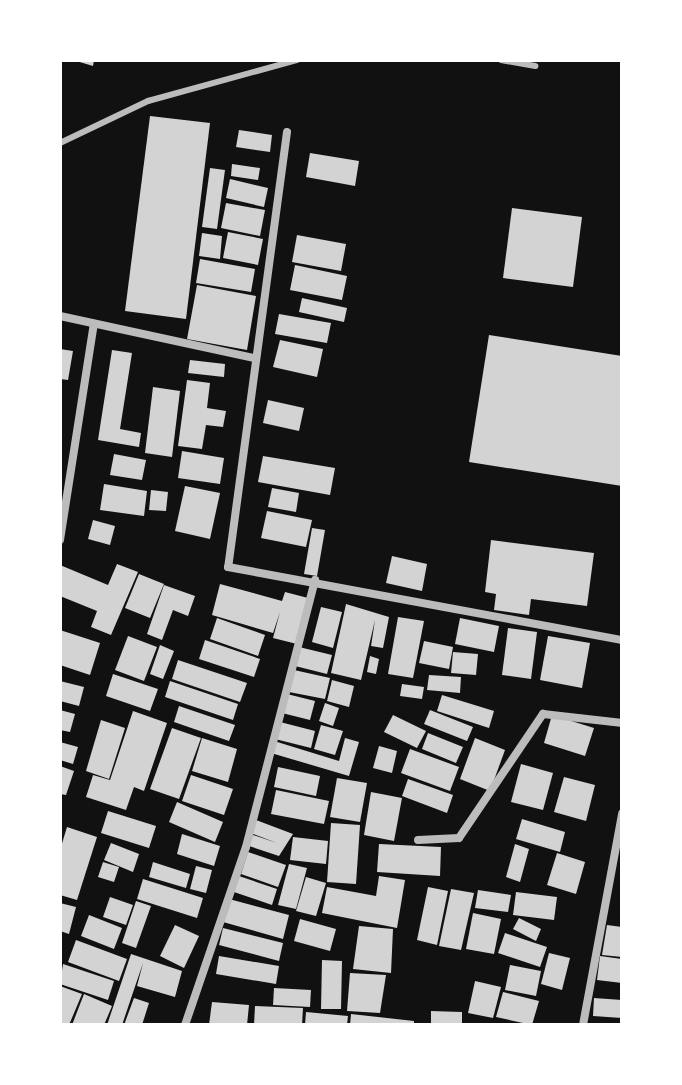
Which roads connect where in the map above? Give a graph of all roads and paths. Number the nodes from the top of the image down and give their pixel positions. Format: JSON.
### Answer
{"nodes":[{"id":1,"x":297,"y":60,"type":"edge"},
{"id":2,"x":501,"y":60,"type":"edge"},
{"id":3,"x":535,"y":66,"type":"dead end"},
{"id":4,"x":287,"y":132,"type":"dead end"},
{"id":5,"x":60,"y":143,"type":"edge"},
{"id":6,"x":60,"y":316,"type":"edge"},
{"id":7,"x":94,"y":324,"type":"junction"},
{"id":8,"x":255,"y":358,"type":"junction"},
{"id":9,"x":60,"y":540,"type":"edge"},
{"id":10,"x":315,"y":580,"type":"junction"},
{"id":11,"x":622,"y":640,"type":"edge"},
{"id":12,"x":622,"y":723,"type":"edge"},
{"id":13,"x":622,"y":814,"type":"edge"},
{"id":14,"x":418,"y":840,"type":"dead end"},
{"id":15,"x":185,"y":1025,"type":"edge"},
{"id":16,"x":583,"y":1025,"type":"edge"}],
"edges":[{"from":1,"to":5,"type":"lane"},
{"from":2,"to":3,"type":"lane"},
{"from":4,"to":8,"type":"street"},
{"from":6,"to":7,"type":"street"},
{"from":7,"to":8,"type":"street"},
{"from":7,"to":9,"type":"street"},
{"from":8,"to":10,"type":"street"},
{"from":10,"to":11,"type":"street"},
{"from":10,"to":15,"type":"street"},
{"from":12,"to":14,"type":"street"},
{"from":13,"to":16,"type":"street"}]}
